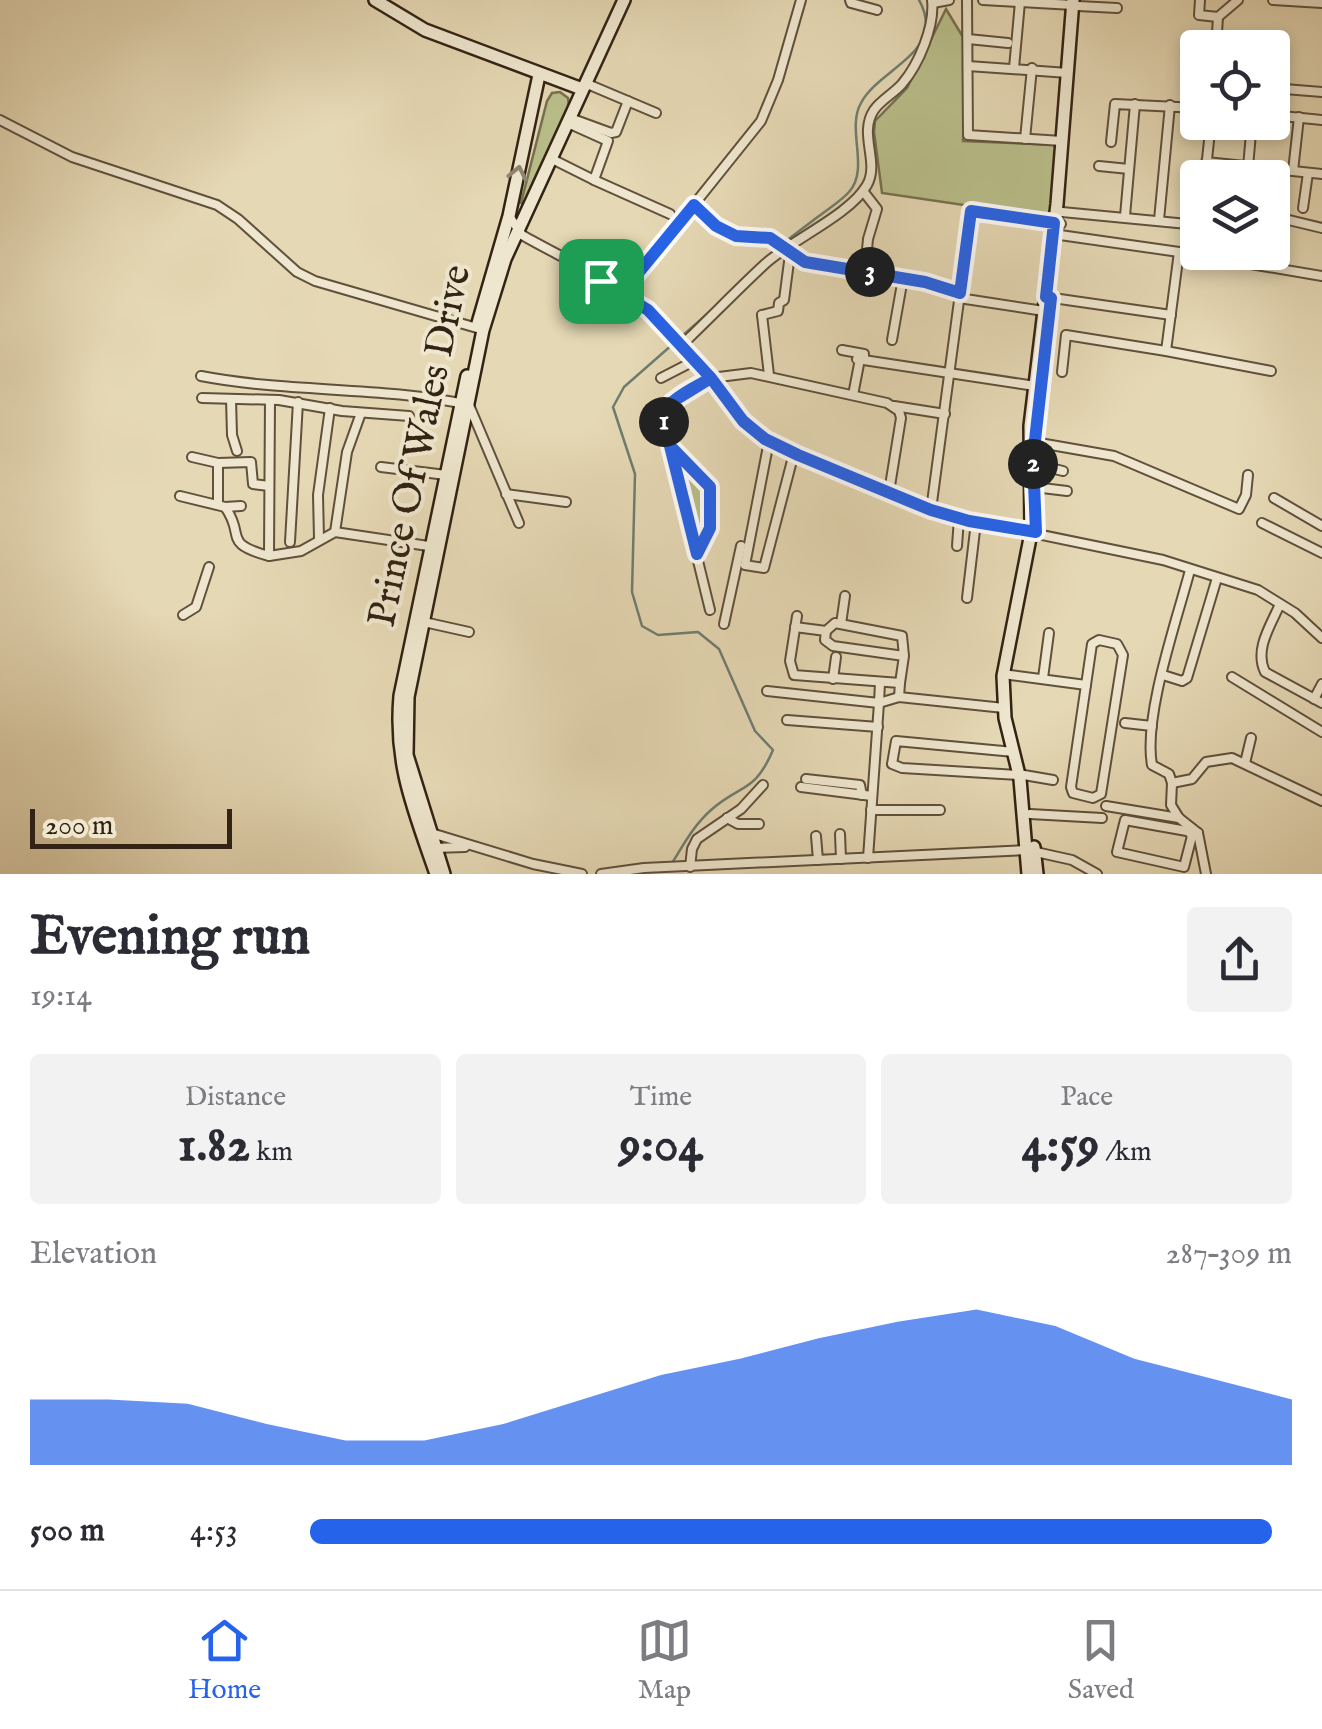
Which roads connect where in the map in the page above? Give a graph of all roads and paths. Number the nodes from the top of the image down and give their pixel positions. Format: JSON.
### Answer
{"nodes":[{"id":1,"x":374,"y":0,"type":"edge"},
{"id":2,"x":624,"y":0,"type":"edge"},
{"id":3,"x":801,"y":0,"type":"edge"},
{"id":4,"x":850,"y":0,"type":"edge"},
{"id":5,"x":949,"y":0,"type":"edge"},
{"id":6,"x":966,"y":0,"type":"edge"},
{"id":7,"x":982,"y":0,"type":"edge"},
{"id":8,"x":1200,"y":0,"type":"edge"},
{"id":9,"x":1238,"y":0,"type":"edge"},
{"id":10,"x":1272,"y":0,"type":"edge"},
{"id":11,"x":932,"y":2,"type":"edge"},
{"id":12,"x":1020,"y":2,"type":"edge"},
{"id":13,"x":1075,"y":3,"type":"edge"},
{"id":14,"x":1322,"y":3,"type":"edge"},
{"id":15,"x":1116,"y":8,"type":"dead end"},
{"id":16,"x":877,"y":10,"type":"dead end"},
{"id":17,"x":1218,"y":17,"type":"junction"},
{"id":18,"x":1217,"y":30,"type":"edge"},
{"id":19,"x":968,"y":39,"type":"junction"},
{"id":20,"x":1008,"y":43,"type":"dead end"},
{"id":21,"x":968,"y":66,"type":"junction"},
{"id":22,"x":1014,"y":68,"type":"junction"},
{"id":23,"x":1032,"y":68,"type":"junction"},
{"id":24,"x":1068,"y":72,"type":"junction"},
{"id":25,"x":539,"y":76,"type":"junction"},
{"id":26,"x":584,"y":86,"type":"junction"},
{"id":27,"x":1290,"y":89,"type":"edge"},
{"id":28,"x":1322,"y":92,"type":"edge"},
{"id":29,"x":628,"y":101,"type":"junction"},
{"id":30,"x":1136,"y":104,"type":"junction"},
{"id":31,"x":1170,"y":105,"type":"junction"},
{"id":32,"x":1180,"y":106,"type":"edge"},
{"id":33,"x":656,"y":113,"type":"dead end"},
{"id":34,"x":1290,"y":116,"type":"edge"},
{"id":35,"x":1299,"y":117,"type":"junction"},
{"id":36,"x":0,"y":120,"type":"edge"},
{"id":37,"x":1322,"y":120,"type":"edge"},
{"id":38,"x":569,"y":121,"type":"junction"},
{"id":39,"x":1026,"y":138,"type":"junction"},
{"id":40,"x":1062,"y":141,"type":"junction"},
{"id":41,"x":1111,"y":142,"type":"dead end"},
{"id":42,"x":552,"y":159,"type":"junction"},
{"id":43,"x":1099,"y":166,"type":"dead end"},
{"id":44,"x":1129,"y":169,"type":"junction"},
{"id":45,"x":1293,"y":171,"type":"joint"},
{"id":46,"x":1308,"y":173,"type":"junction"},
{"id":47,"x":1322,"y":174,"type":"edge"},
{"id":48,"x":594,"y":180,"type":"junction"},
{"id":49,"x":863,"y":191,"type":"junction"},
{"id":50,"x":694,"y":205,"type":"junction"},
{"id":51,"x":1303,"y":208,"type":"dead end"},
{"id":52,"x":670,"y":214,"type":"dead end"},
{"id":53,"x":509,"y":216,"type":"junction"},
{"id":54,"x":1124,"y":216,"type":"junction"},
{"id":55,"x":1159,"y":220,"type":"junction"},
{"id":56,"x":1290,"y":220,"type":"edge"},
{"id":57,"x":1180,"y":223,"type":"edge"},
{"id":58,"x":1059,"y":224,"type":"junction"},
{"id":59,"x":1322,"y":228,"type":"edge"},
{"id":60,"x":520,"y":230,"type":"junction"},
{"id":61,"x":788,"y":252,"type":"junction"},
{"id":62,"x":1179,"y":252,"type":"joint"},
{"id":63,"x":864,"y":270,"type":"junction"},
{"id":64,"x":1288,"y":270,"type":"edge"},
{"id":65,"x":1322,"y":276,"type":"edge"},
{"id":66,"x":903,"y":278,"type":"junction"},
{"id":67,"x":601,"y":281,"type":"junction"},
{"id":68,"x":960,"y":296,"type":"junction"},
{"id":69,"x":1048,"y":297,"type":"junction"},
{"id":70,"x":1044,"y":311,"type":"junction"},
{"id":71,"x":1171,"y":314,"type":"junction"},
{"id":72,"x":476,"y":328,"type":"junction"},
{"id":73,"x":688,"y":339,"type":"dead end"},
{"id":74,"x":892,"y":340,"type":"dead end"},
{"id":75,"x":842,"y":350,"type":"dead end"},
{"id":76,"x":1166,"y":351,"type":"junction"},
{"id":77,"x":692,"y":359,"type":"junction"},
{"id":78,"x":860,"y":359,"type":"junction"},
{"id":79,"x":1270,"y":371,"type":"dead end"},
{"id":80,"x":1062,"y":372,"type":"dead end"},
{"id":81,"x":951,"y":374,"type":"junction"},
{"id":82,"x":769,"y":375,"type":"junction"},
{"id":83,"x":201,"y":376,"type":"dead end"},
{"id":84,"x":662,"y":378,"type":"dead end"},
{"id":85,"x":711,"y":378,"type":"junction"},
{"id":86,"x":1035,"y":386,"type":"junction"},
{"id":87,"x":853,"y":394,"type":"junction"},
{"id":88,"x":202,"y":398,"type":"dead end"},
{"id":89,"x":230,"y":399,"type":"junction"},
{"id":90,"x":270,"y":400,"type":"junction"},
{"id":91,"x":298,"y":402,"type":"junction"},
{"id":92,"x":465,"y":404,"type":"junction"},
{"id":93,"x":894,"y":406,"type":"junction"},
{"id":94,"x":330,"y":408,"type":"junction"},
{"id":95,"x":361,"y":412,"type":"junction"},
{"id":96,"x":945,"y":414,"type":"junction"},
{"id":97,"x":409,"y":416,"type":"dead end"},
{"id":98,"x":767,"y":440,"type":"junction"},
{"id":99,"x":1034,"y":442,"type":"junction"},
{"id":100,"x":670,"y":446,"type":"junction"},
{"id":101,"x":237,"y":450,"type":"dead end"},
{"id":102,"x":794,"y":453,"type":"junction"},
{"id":103,"x":192,"y":458,"type":"dead end"},
{"id":104,"x":218,"y":463,"type":"junction"},
{"id":105,"x":1033,"y":464,"type":"junction"},
{"id":106,"x":381,"y":467,"type":"dead end"},
{"id":107,"x":1063,"y":471,"type":"dead end"},
{"id":108,"x":446,"y":475,"type":"junction"},
{"id":109,"x":1248,"y":475,"type":"dead end"},
{"id":110,"x":1034,"y":487,"type":"junction"},
{"id":111,"x":269,"y":491,"type":"junction"},
{"id":112,"x":1067,"y":491,"type":"dead end"},
{"id":113,"x":889,"y":492,"type":"junction"},
{"id":114,"x":506,"y":494,"type":"junction"},
{"id":115,"x":293,"y":495,"type":"junction"},
{"id":116,"x":318,"y":495,"type":"junction"},
{"id":117,"x":180,"y":496,"type":"dead end"},
{"id":118,"x":1274,"y":498,"type":"dead end"},
{"id":119,"x":566,"y":502,"type":"dead end"},
{"id":120,"x":221,"y":506,"type":"junction"},
{"id":121,"x":240,"y":506,"type":"dead end"},
{"id":122,"x":931,"y":510,"type":"junction"},
{"id":123,"x":958,"y":518,"type":"junction"},
{"id":124,"x":976,"y":522,"type":"junction"},
{"id":125,"x":519,"y":523,"type":"dead end"},
{"id":126,"x":1262,"y":523,"type":"dead end"},
{"id":127,"x":1322,"y":526,"type":"edge"},
{"id":128,"x":1034,"y":531,"type":"junction"},
{"id":129,"x":335,"y":532,"type":"junction"},
{"id":130,"x":319,"y":538,"type":"junction"},
{"id":131,"x":290,"y":542,"type":"dead end"},
{"id":132,"x":957,"y":546,"type":"dead end"},
{"id":133,"x":435,"y":547,"type":"junction"},
{"id":134,"x":1322,"y":553,"type":"edge"},
{"id":135,"x":697,"y":554,"type":"junction"},
{"id":136,"x":269,"y":556,"type":"junction"},
{"id":137,"x":208,"y":568,"type":"dead end"},
{"id":138,"x":1190,"y":570,"type":"junction"},
{"id":139,"x":1217,"y":578,"type":"junction"},
{"id":140,"x":845,"y":596,"type":"dead end"},
{"id":141,"x":967,"y":598,"type":"dead end"},
{"id":142,"x":1280,"y":604,"type":"junction"},
{"id":143,"x":710,"y":610,"type":"dead end"},
{"id":144,"x":183,"y":616,"type":"dead end"},
{"id":145,"x":797,"y":616,"type":"dead end"},
{"id":146,"x":424,"y":622,"type":"junction"},
{"id":147,"x":724,"y":624,"type":"dead end"},
{"id":148,"x":841,"y":624,"type":"junction"},
{"id":149,"x":796,"y":627,"type":"junction"},
{"id":150,"x":826,"y":631,"type":"junction"},
{"id":151,"x":469,"y":632,"type":"dead end"},
{"id":152,"x":1050,"y":633,"type":"dead end"},
{"id":153,"x":1322,"y":638,"type":"edge"},
{"id":154,"x":904,"y":656,"type":"junction"},
{"id":155,"x":836,"y":658,"type":"dead end"},
{"id":156,"x":1010,"y":675,"type":"junction"},
{"id":157,"x":1164,"y":675,"type":"junction"},
{"id":158,"x":1232,"y":677,"type":"dead end"},
{"id":159,"x":1042,"y":678,"type":"junction"},
{"id":160,"x":833,"y":679,"type":"junction"},
{"id":161,"x":880,"y":682,"type":"junction"},
{"id":162,"x":900,"y":683,"type":"junction"},
{"id":163,"x":1322,"y":684,"type":"edge"},
{"id":164,"x":1086,"y":685,"type":"junction"},
{"id":165,"x":767,"y":692,"type":"dead end"},
{"id":166,"x":899,"y":697,"type":"junction"},
{"id":167,"x":1318,"y":701,"type":"edge"},
{"id":168,"x":882,"y":702,"type":"junction"},
{"id":169,"x":1004,"y":708,"type":"junction"},
{"id":170,"x":786,"y":720,"type":"dead end"},
{"id":171,"x":1125,"y":722,"type":"dead end"},
{"id":172,"x":1152,"y":726,"type":"junction"},
{"id":173,"x":878,"y":727,"type":"junction"},
{"id":174,"x":1322,"y":732,"type":"edge"},
{"id":175,"x":1250,"y":738,"type":"dead end"},
{"id":176,"x":1014,"y":752,"type":"junction"},
{"id":177,"x":1245,"y":763,"type":"junction"},
{"id":178,"x":1021,"y":775,"type":"junction"},
{"id":179,"x":1053,"y":780,"type":"dead end"},
{"id":180,"x":1172,"y":782,"type":"junction"},
{"id":181,"x":804,"y":783,"type":"dead end"},
{"id":182,"x":763,"y":785,"type":"dead end"},
{"id":183,"x":867,"y":795,"type":"junction"},
{"id":184,"x":1322,"y":801,"type":"edge"},
{"id":185,"x":1106,"y":806,"type":"dead end"},
{"id":186,"x":871,"y":810,"type":"junction"},
{"id":187,"x":940,"y":810,"type":"dead end"},
{"id":188,"x":1030,"y":814,"type":"junction"},
{"id":189,"x":727,"y":818,"type":"junction"},
{"id":190,"x":1102,"y":818,"type":"dead end"},
{"id":191,"x":1178,"y":818,"type":"junction"},
{"id":192,"x":759,"y":824,"type":"dead end"},
{"id":193,"x":1193,"y":832,"type":"junction"},
{"id":194,"x":426,"y":833,"type":"junction"},
{"id":195,"x":840,"y":834,"type":"dead end"},
{"id":196,"x":816,"y":836,"type":"dead end"},
{"id":197,"x":431,"y":848,"type":"junction"},
{"id":198,"x":474,"y":848,"type":"junction"},
{"id":199,"x":1031,"y":850,"type":"junction"},
{"id":200,"x":868,"y":858,"type":"junction"},
{"id":201,"x":841,"y":859,"type":"junction"},
{"id":202,"x":818,"y":860,"type":"junction"},
{"id":203,"x":777,"y":862,"type":"junction"},
{"id":204,"x":686,"y":867,"type":"junction"},
{"id":205,"x":436,"y":874,"type":"edge"},
{"id":206,"x":444,"y":874,"type":"edge"},
{"id":207,"x":582,"y":874,"type":"edge"},
{"id":208,"x":602,"y":874,"type":"edge"},
{"id":209,"x":777,"y":874,"type":"edge"},
{"id":210,"x":1028,"y":874,"type":"edge"},
{"id":211,"x":1037,"y":874,"type":"edge"},
{"id":212,"x":1097,"y":874,"type":"edge"},
{"id":213,"x":1206,"y":874,"type":"edge"}],
"edges":[{"from":1,"to":25,"type":"street"},
{"from":2,"to":26,"type":"street","name":"Prince Of Wales Drive"},
{"from":3,"to":50,"type":"street"},
{"from":4,"to":16,"type":"street"},
{"from":5,"to":11,"type":"street"},
{"from":6,"to":19,"type":"street"},
{"from":7,"to":12,"type":"street"},
{"from":8,"to":17,"type":"street"},
{"from":9,"to":17,"type":"street"},
{"from":10,"to":14,"type":"street"},
{"from":11,"to":49,"type":"street"},
{"from":12,"to":13,"type":"street"},
{"from":12,"to":22,"type":"street"},
{"from":13,"to":15,"type":"street"},
{"from":13,"to":24,"type":"street"},
{"from":13,"to":58,"type":"street"},
{"from":17,"to":18,"type":"street"},
{"from":19,"to":20,"type":"street"},
{"from":19,"to":21,"type":"street"},
{"from":21,"to":22,"type":"street"},
{"from":21,"to":39,"type":"street"},
{"from":22,"to":23,"type":"street"},
{"from":23,"to":24,"type":"street"},
{"from":23,"to":39,"type":"street"},
{"from":24,"to":40,"type":"street"},
{"from":25,"to":26,"type":"street"},
{"from":53,"to":25,"type":"street","name":"Prince Of Wales Drive","one_way":true},
{"from":26,"to":29,"type":"street"},
{"from":26,"to":38,"type":"street","name":"Prince Of Wales Drive"},
{"from":27,"to":28,"type":"street"},
{"from":29,"to":33,"type":"street"},
{"from":29,"to":38,"type":"street"},
{"from":30,"to":31,"type":"street"},
{"from":30,"to":41,"type":"street"},
{"from":30,"to":44,"type":"street"},
{"from":31,"to":32,"type":"street"},
{"from":31,"to":55,"type":"street"},
{"from":34,"to":35,"type":"street"},
{"from":35,"to":37,"type":"street"},
{"from":35,"to":45,"type":"street"},
{"from":36,"to":72,"type":"street"},
{"from":38,"to":42,"type":"street","name":"Prince Of Wales Drive"},
{"from":38,"to":48,"type":"street"},
{"from":39,"to":40,"type":"street"},
{"from":40,"to":58,"type":"street"},
{"from":42,"to":48,"type":"street"},
{"from":42,"to":60,"type":"street","name":"Prince Of Wales Drive"},
{"from":43,"to":44,"type":"street"},
{"from":44,"to":54,"type":"street"},
{"from":45,"to":46,"type":"street"},
{"from":46,"to":47,"type":"street"},
{"from":46,"to":51,"type":"street"},
{"from":48,"to":52,"type":"street"},
{"from":49,"to":61,"type":"street"},
{"from":49,"to":63,"type":"street"},
{"from":50,"to":61,"type":"street"},
{"from":50,"to":67,"type":"street"},
{"from":53,"to":60,"type":"street"},
{"from":53,"to":72,"type":"street","name":"Prince Of Wales Drive"},
{"from":54,"to":55,"type":"street"},
{"from":54,"to":58,"type":"street"},
{"from":55,"to":57,"type":"street"},
{"from":56,"to":59,"type":"street"},
{"from":58,"to":62,"type":"street"},
{"from":58,"to":68,"type":"street"},
{"from":58,"to":69,"type":"street"},
{"from":60,"to":67,"type":"street"},
{"from":60,"to":92,"type":"street","name":"Prince Of Wales Drive"},
{"from":61,"to":63,"type":"street"},
{"from":61,"to":73,"type":"street"},
{"from":61,"to":82,"type":"street"},
{"from":62,"to":71,"type":"street"},
{"from":63,"to":66,"type":"street"},
{"from":64,"to":65,"type":"street"},
{"from":66,"to":68,"type":"street"},
{"from":66,"to":74,"type":"street"},
{"from":67,"to":77,"type":"street"},
{"from":68,"to":70,"type":"street"},
{"from":68,"to":81,"type":"street"},
{"from":69,"to":70,"type":"street"},
{"from":69,"to":71,"type":"street"},
{"from":69,"to":99,"type":"street"},
{"from":70,"to":86,"type":"street"},
{"from":71,"to":76,"type":"street"},
{"from":72,"to":92,"type":"street","name":"Prince Of Wales Drive"},
{"from":75,"to":78,"type":"street"},
{"from":76,"to":79,"type":"street"},
{"from":76,"to":80,"type":"street"},
{"from":77,"to":84,"type":"street"},
{"from":77,"to":85,"type":"street"},
{"from":78,"to":81,"type":"street"},
{"from":78,"to":87,"type":"street"},
{"from":81,"to":86,"type":"street"},
{"from":81,"to":96,"type":"street"},
{"from":82,"to":85,"type":"street"},
{"from":82,"to":87,"type":"street"},
{"from":83,"to":92,"type":"street"},
{"from":85,"to":98,"type":"street"},
{"from":85,"to":100,"type":"street"},
{"from":86,"to":128,"type":"street"},
{"from":87,"to":93,"type":"street"},
{"from":88,"to":89,"type":"street"},
{"from":89,"to":90,"type":"street"},
{"from":89,"to":101,"type":"street"},
{"from":90,"to":91,"type":"street"},
{"from":90,"to":111,"type":"street"},
{"from":91,"to":94,"type":"street"},
{"from":91,"to":115,"type":"street"},
{"from":92,"to":108,"type":"street","name":"Prince Of Wales Drive"},
{"from":92,"to":114,"type":"street"},
{"from":92,"to":133,"type":"street","name":"Prince Of Wales Drive"},
{"from":93,"to":96,"type":"street"},
{"from":93,"to":113,"type":"street"},
{"from":94,"to":95,"type":"street"},
{"from":94,"to":116,"type":"street"},
{"from":95,"to":97,"type":"street"},
{"from":95,"to":129,"type":"street"},
{"from":96,"to":122,"type":"street"},
{"from":98,"to":102,"type":"street"},
{"from":98,"to":102,"type":"street"},
{"from":98,"to":147,"type":"street"},
{"from":99,"to":105,"type":"street"},
{"from":99,"to":109,"type":"street"},
{"from":100,"to":135,"type":"street"},
{"from":100,"to":135,"type":"street"},
{"from":102,"to":113,"type":"street"},
{"from":103,"to":104,"type":"street"},
{"from":104,"to":111,"type":"street"},
{"from":104,"to":120,"type":"street"},
{"from":105,"to":107,"type":"street"},
{"from":105,"to":110,"type":"street"},
{"from":106,"to":108,"type":"street"},
{"from":108,"to":133,"type":"street","name":"Prince Of Wales Drive"},
{"from":110,"to":112,"type":"street"},
{"from":110,"to":128,"type":"street"},
{"from":111,"to":115,"type":"street"},
{"from":111,"to":136,"type":"street"},
{"from":113,"to":122,"type":"street"},
{"from":114,"to":119,"type":"street"},
{"from":114,"to":125,"type":"street"},
{"from":115,"to":116,"type":"street"},
{"from":115,"to":131,"type":"street"},
{"from":116,"to":130,"type":"street"},
{"from":117,"to":120,"type":"street"},
{"from":118,"to":127,"type":"street"},
{"from":120,"to":121,"type":"street"},
{"from":120,"to":136,"type":"street"},
{"from":122,"to":123,"type":"street"},
{"from":123,"to":124,"type":"street"},
{"from":123,"to":132,"type":"street"},
{"from":124,"to":128,"type":"street"},
{"from":124,"to":141,"type":"street"},
{"from":126,"to":134,"type":"street"},
{"from":128,"to":138,"type":"street"},
{"from":128,"to":156,"type":"street"},
{"from":128,"to":169,"type":"street"},
{"from":129,"to":130,"type":"street"},
{"from":129,"to":133,"type":"street"},
{"from":130,"to":136,"type":"street"},
{"from":133,"to":146,"type":"street","name":"Prince Of Wales Drive"},
{"from":133,"to":194,"type":"street","name":"Prince Of Wales Drive"},
{"from":135,"to":143,"type":"street"},
{"from":137,"to":144,"type":"street"},
{"from":138,"to":139,"type":"street"},
{"from":138,"to":157,"type":"street"},
{"from":139,"to":142,"type":"street"},
{"from":139,"to":157,"type":"street"},
{"from":140,"to":148,"type":"street"},
{"from":142,"to":153,"type":"street"},
{"from":142,"to":167,"type":"street"},
{"from":145,"to":149,"type":"street"},
{"from":146,"to":151,"type":"street"},
{"from":146,"to":194,"type":"street","name":"Prince Of Wales Drive"},
{"from":148,"to":150,"type":"street"},
{"from":148,"to":154,"type":"street"},
{"from":149,"to":150,"type":"street"},
{"from":149,"to":160,"type":"street"},
{"from":150,"to":154,"type":"street"},
{"from":152,"to":159,"type":"street"},
{"from":154,"to":162,"type":"street"},
{"from":155,"to":160,"type":"street"},
{"from":156,"to":159,"type":"street"},
{"from":156,"to":178,"type":"street"},
{"from":157,"to":172,"type":"street"},
{"from":158,"to":174,"type":"street"},
{"from":159,"to":164,"type":"street"},
{"from":160,"to":161,"type":"street"},
{"from":161,"to":162,"type":"street"},
{"from":161,"to":168,"type":"street"},
{"from":162,"to":166,"type":"street"},
{"from":163,"to":167,"type":"street"},
{"from":164,"to":164,"type":"street"},
{"from":165,"to":168,"type":"street"},
{"from":166,"to":168,"type":"street"},
{"from":166,"to":169,"type":"street"},
{"from":168,"to":173,"type":"street"},
{"from":169,"to":176,"type":"street"},
{"from":170,"to":173,"type":"street"},
{"from":171,"to":172,"type":"street"},
{"from":172,"to":180,"type":"street"},
{"from":173,"to":183,"type":"street"},
{"from":175,"to":177,"type":"street"},
{"from":176,"to":178,"type":"street"},
{"from":176,"to":178,"type":"street"},
{"from":177,"to":180,"type":"street"},
{"from":177,"to":184,"type":"street"},
{"from":178,"to":179,"type":"street"},
{"from":178,"to":188,"type":"street"},
{"from":178,"to":199,"type":"street"},
{"from":180,"to":191,"type":"street"},
{"from":181,"to":183,"type":"street"},
{"from":182,"to":189,"type":"street"},
{"from":183,"to":186,"type":"street"},
{"from":185,"to":191,"type":"street"},
{"from":186,"to":187,"type":"street"},
{"from":186,"to":200,"type":"street"},
{"from":188,"to":190,"type":"street"},
{"from":188,"to":199,"type":"street"},
{"from":189,"to":192,"type":"street"},
{"from":189,"to":204,"type":"street"},
{"from":191,"to":193,"type":"street"},
{"from":193,"to":193,"type":"street"},
{"from":193,"to":213,"type":"street"},
{"from":194,"to":197,"type":"street","name":"Prince Of Wales Drive"},
{"from":194,"to":198,"type":"street"},
{"from":195,"to":201,"type":"street"},
{"from":196,"to":202,"type":"street"},
{"from":197,"to":198,"type":"street"},
{"from":197,"to":205,"type":"street","name":"Prince Of Wales Drive"},
{"from":197,"to":206,"type":"street","name":"Prince Of Wales Drive"},
{"from":198,"to":207,"type":"street"},
{"from":199,"to":200,"type":"street"},
{"from":199,"to":210,"type":"street"},
{"from":199,"to":211,"type":"street"},
{"from":199,"to":212,"type":"street"},
{"from":200,"to":201,"type":"street"},
{"from":201,"to":202,"type":"street"},
{"from":202,"to":203,"type":"street"},
{"from":203,"to":204,"type":"street"},
{"from":203,"to":209,"type":"street"},
{"from":204,"to":208,"type":"street"}]}
